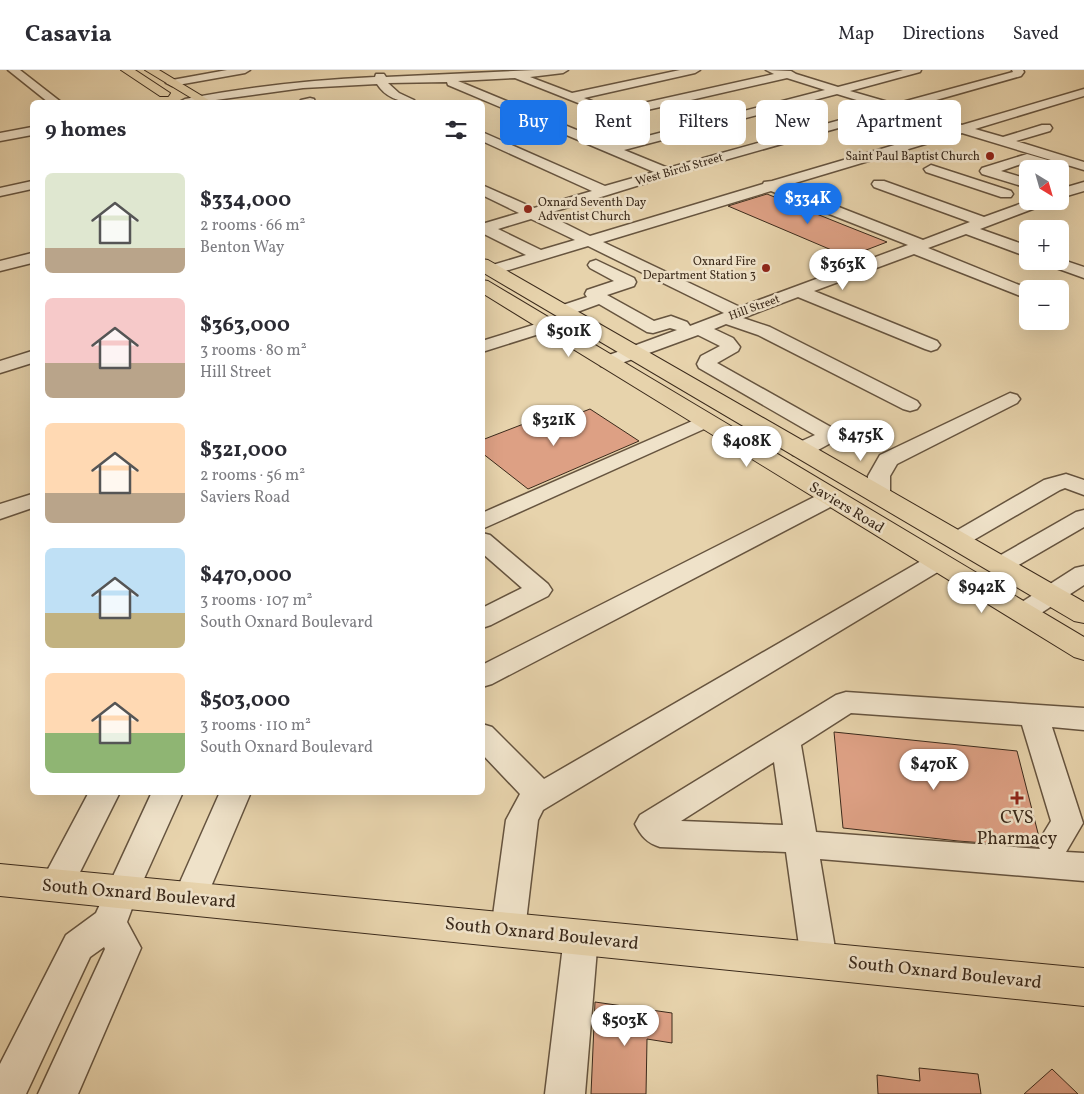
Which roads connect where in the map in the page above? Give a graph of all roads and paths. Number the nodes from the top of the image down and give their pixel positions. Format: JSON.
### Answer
{"nodes":[{"id":1,"x":13,"y":70,"type":"edge"},
{"id":2,"x":131,"y":70,"type":"edge"},
{"id":3,"x":151,"y":70,"type":"edge"},
{"id":4,"x":245,"y":70,"type":"edge"},
{"id":5,"x":308,"y":70,"type":"edge"},
{"id":6,"x":563,"y":70,"type":"edge"},
{"id":7,"x":695,"y":70,"type":"edge"},
{"id":8,"x":771,"y":70,"type":"edge"},
{"id":9,"x":806,"y":70,"type":"edge"},
{"id":10,"x":916,"y":70,"type":"edge"},
{"id":11,"x":1018,"y":71,"type":"edge"},
{"id":12,"x":0,"y":72,"type":"edge"},
{"id":13,"x":447,"y":75,"type":"edge"},
{"id":14,"x":786,"y":75,"type":"junction"},
{"id":15,"x":381,"y":76,"type":"edge"},
{"id":16,"x":517,"y":76,"type":"junction"},
{"id":17,"x":172,"y":83,"type":"junction"},
{"id":18,"x":302,"y":84,"type":"junction"},
{"id":19,"x":839,"y":90,"type":"junction"},
{"id":20,"x":1084,"y":92,"type":"edge"},
{"id":21,"x":572,"y":97,"type":"junction"},
{"id":22,"x":1060,"y":98,"type":"junction"},
{"id":23,"x":52,"y":100,"type":"edge"},
{"id":24,"x":176,"y":100,"type":"edge"},
{"id":25,"x":201,"y":100,"type":"edge"},
{"id":26,"x":209,"y":100,"type":"edge"},
{"id":27,"x":308,"y":100,"type":"edge"},
{"id":28,"x":406,"y":100,"type":"edge"},
{"id":29,"x":871,"y":100,"type":"edge"},
{"id":30,"x":925,"y":100,"type":"edge"},
{"id":31,"x":1084,"y":104,"type":"edge"},
{"id":32,"x":838,"y":124,"type":"edge"},
{"id":33,"x":962,"y":128,"type":"junction"},
{"id":34,"x":1046,"y":128,"type":"dead end"},
{"id":35,"x":30,"y":130,"type":"edge"},
{"id":36,"x":2,"y":134,"type":"edge"},
{"id":37,"x":485,"y":137,"type":"edge"},
{"id":38,"x":1004,"y":141,"type":"junction"},
{"id":39,"x":612,"y":149,"type":"junction"},
{"id":40,"x":1021,"y":160,"type":"edge"},
{"id":41,"x":1033,"y":160,"type":"edge"},
{"id":42,"x":1064,"y":160,"type":"edge"},
{"id":43,"x":1019,"y":161,"type":"edge"},
{"id":44,"x":1069,"y":162,"type":"edge"},
{"id":45,"x":1084,"y":166,"type":"edge"},
{"id":46,"x":931,"y":169,"type":"dead end"},
{"id":47,"x":667,"y":172,"type":"junction"},
{"id":48,"x":1019,"y":181,"type":"edge"},
{"id":49,"x":879,"y":184,"type":"dead end"},
{"id":50,"x":30,"y":185,"type":"edge"},
{"id":51,"x":768,"y":185,"type":"junction"},
{"id":52,"x":1084,"y":186,"type":"edge"},
{"id":53,"x":485,"y":190,"type":"edge"},
{"id":54,"x":604,"y":191,"type":"junction"},
{"id":55,"x":1069,"y":191,"type":"edge"},
{"id":56,"x":0,"y":192,"type":"edge"},
{"id":57,"x":1019,"y":196,"type":"edge"},
{"id":58,"x":1019,"y":209,"type":"edge"},
{"id":59,"x":534,"y":213,"type":"junction"},
{"id":60,"x":984,"y":222,"type":"junction"},
{"id":61,"x":485,"y":229,"type":"edge"},
{"id":62,"x":485,"y":229,"type":"edge"},
{"id":63,"x":966,"y":229,"type":"junction"},
{"id":64,"x":588,"y":240,"type":"junction"},
{"id":65,"x":918,"y":246,"type":"junction"},
{"id":66,"x":1019,"y":249,"type":"edge"},
{"id":67,"x":538,"y":255,"type":"junction"},
{"id":68,"x":30,"y":258,"type":"edge"},
{"id":69,"x":596,"y":265,"type":"dead end"},
{"id":70,"x":0,"y":266,"type":"edge"},
{"id":71,"x":1069,"y":268,"type":"edge"},
{"id":72,"x":486,"y":273,"type":"edge"},
{"id":73,"x":655,"y":273,"type":"junction"},
{"id":74,"x":693,"y":273,"type":"dead end"},
{"id":75,"x":1084,"y":273,"type":"edge"},
{"id":76,"x":628,"y":282,"type":"junction"},
{"id":77,"x":1019,"y":290,"type":"edge"},
{"id":78,"x":798,"y":291,"type":"junction"},
{"id":79,"x":600,"y":298,"type":"junction"},
{"id":80,"x":732,"y":311,"type":"junction"},
{"id":81,"x":556,"y":318,"type":"junction"},
{"id":82,"x":671,"y":321,"type":"junction"},
{"id":83,"x":695,"y":329,"type":"junction"},
{"id":84,"x":931,"y":344,"type":"dead end"},
{"id":85,"x":485,"y":346,"type":"edge"},
{"id":86,"x":634,"y":352,"type":"junction"},
{"id":87,"x":30,"y":359,"type":"edge"},
{"id":88,"x":608,"y":362,"type":"junction"},
{"id":89,"x":0,"y":367,"type":"edge"},
{"id":90,"x":1010,"y":399,"type":"dead end"},
{"id":91,"x":910,"y":405,"type":"dead end"},
{"id":92,"x":706,"y":421,"type":"junction"},
{"id":93,"x":801,"y":450,"type":"junction"},
{"id":94,"x":1084,"y":488,"type":"edge"},
{"id":95,"x":879,"y":495,"type":"junction"},
{"id":96,"x":832,"y":497,"type":"junction"},
{"id":97,"x":30,"y":502,"type":"edge"},
{"id":98,"x":0,"y":512,"type":"edge"},
{"id":99,"x":1084,"y":517,"type":"edge"},
{"id":100,"x":485,"y":521,"type":"edge"},
{"id":101,"x":958,"y":540,"type":"junction"},
{"id":102,"x":485,"y":543,"type":"edge"},
{"id":103,"x":937,"y":562,"type":"junction"},
{"id":104,"x":1001,"y":566,"type":"junction"},
{"id":105,"x":1084,"y":574,"type":"edge"},
{"id":106,"x":1052,"y":595,"type":"junction"},
{"id":107,"x":1024,"y":613,"type":"junction"},
{"id":108,"x":1084,"y":614,"type":"edge"},
{"id":109,"x":485,"y":617,"type":"edge"},
{"id":110,"x":1084,"y":650,"type":"edge"},
{"id":111,"x":1084,"y":666,"type":"edge"},
{"id":112,"x":485,"y":675,"type":"edge"},
{"id":113,"x":1034,"y":717,"type":"junction"},
{"id":114,"x":1084,"y":719,"type":"edge"},
{"id":115,"x":485,"y":738,"type":"edge"},
{"id":116,"x":786,"y":740,"type":"junction"},
{"id":117,"x":102,"y":795,"type":"edge"},
{"id":118,"x":167,"y":795,"type":"edge"},
{"id":119,"x":235,"y":795,"type":"edge"},
{"id":120,"x":541,"y":796,"type":"junction"},
{"id":121,"x":801,"y":842,"type":"junction"},
{"id":122,"x":1040,"y":854,"type":"junction"},
{"id":123,"x":1084,"y":868,"type":"edge"},
{"id":124,"x":0,"y":880,"type":"edge"},
{"id":125,"x":56,"y":886,"type":"junction"},
{"id":126,"x":190,"y":898,"type":"junction"},
{"id":127,"x":115,"y":907,"type":"junction"},
{"id":128,"x":508,"y":930,"type":"junction"},
{"id":129,"x":581,"y":937,"type":"junction"},
{"id":130,"x":819,"y":960,"type":"junction"},
{"id":131,"x":1084,"y":987,"type":"edge"},
{"id":132,"x":6,"y":1094,"type":"edge"},
{"id":133,"x":58,"y":1094,"type":"edge"},
{"id":134,"x":565,"y":1094,"type":"edge"}],
"edges":[{"from":1,"to":12,"type":"street"},
{"from":1,"to":23,"type":"street"},
{"from":2,"to":24,"type":"main road"},
{"from":3,"to":17,"type":"main road"},
{"from":4,"to":17,"type":"street"},
{"from":5,"to":18,"type":"street"},
{"from":6,"to":16,"type":"street"},
{"from":7,"to":21,"type":"street"},
{"from":8,"to":14,"type":"street"},
{"from":9,"to":14,"type":"street"},
{"from":10,"to":19,"type":"street"},
{"from":11,"to":30,"type":"street","name":"West Birch Street"},
{"from":13,"to":15,"type":"street"},
{"from":13,"to":16,"type":"street"},
{"from":13,"to":39,"type":"street"},
{"from":14,"to":19,"type":"street"},
{"from":14,"to":21,"type":"street"},
{"from":15,"to":18,"type":"street"},
{"from":15,"to":28,"type":"street"},
{"from":16,"to":21,"type":"street"},
{"from":17,"to":25,"type":"main road"},
{"from":18,"to":26,"type":"street"},
{"from":18,"to":27,"type":"street"},
{"from":19,"to":29,"type":"street"},
{"from":19,"to":39,"type":"street"},
{"from":20,"to":22,"type":"street"},
{"from":22,"to":31,"type":"street"},
{"from":22,"to":33,"type":"street"},
{"from":32,"to":47,"type":"street","name":"West Birch Street"},
{"from":33,"to":38,"type":"street"},
{"from":33,"to":51,"type":"street"},
{"from":34,"to":38,"type":"street"},
{"from":35,"to":36,"type":"street"},
{"from":37,"to":54,"type":"street"},
{"from":38,"to":42,"type":"street"},
{"from":39,"to":47,"type":"street"},
{"from":40,"to":41,"type":"street"},
{"from":43,"to":48,"type":"street"},
{"from":44,"to":45,"type":"street"},
{"from":46,"to":57,"type":"street"},
{"from":47,"to":54,"type":"street","name":"West Birch Street"},
{"from":49,"to":60,"type":"street"},
{"from":50,"to":56,"type":"street"},
{"from":51,"to":64,"type":"street"},
{"from":51,"to":65,"type":"street"},
{"from":52,"to":55,"type":"street"},
{"from":53,"to":59,"type":"street"},
{"from":54,"to":59,"type":"street","name":"West Birch Street"},
{"from":58,"to":60,"type":"street","name":"Hill Street"},
{"from":59,"to":61,"type":"street","name":"West Birch Street"},
{"from":59,"to":64,"type":"street"},
{"from":60,"to":63,"type":"street","name":"Hill Street"},
{"from":62,"to":67,"type":"street"},
{"from":63,"to":65,"type":"street","name":"Hill Street"},
{"from":63,"to":66,"type":"street"},
{"from":64,"to":67,"type":"street"},
{"from":64,"to":73,"type":"street"},
{"from":65,"to":77,"type":"street"},
{"from":65,"to":78,"type":"street","name":"Hill Street"},
{"from":67,"to":72,"type":"street"},
{"from":68,"to":70,"type":"street"},
{"from":69,"to":76,"type":"street"},
{"from":71,"to":75,"type":"street"},
{"from":72,"to":81,"type":"main road","name":"Saviers Road"},
{"from":73,"to":76,"type":"street"},
{"from":73,"to":80,"type":"street"},
{"from":74,"to":80,"type":"street"},
{"from":76,"to":79,"type":"street"},
{"from":78,"to":80,"type":"street","name":"Hill Street"},
{"from":78,"to":84,"type":"street"},
{"from":79,"to":81,"type":"street"},
{"from":79,"to":82,"type":"street"},
{"from":80,"to":82,"type":"street"},
{"from":80,"to":83,"type":"street","name":"Hill Street"},
{"from":80,"to":91,"type":"street"},
{"from":81,"to":85,"type":"street"},
{"from":81,"to":86,"type":"main road","name":"Saviers Road"},
{"from":81,"to":88,"type":"main road","name":"Saviers Road"},
{"from":82,"to":83,"type":"street"},
{"from":83,"to":86,"type":"street","name":"Hill Street"},
{"from":83,"to":93,"type":"street"},
{"from":86,"to":88,"type":"street","name":"Hill Street"},
{"from":86,"to":93,"type":"main road","name":"Saviers Road"},
{"from":87,"to":89,"type":"street"},
{"from":88,"to":92,"type":"main road","name":"Saviers Road"},
{"from":90,"to":95,"type":"street"},
{"from":92,"to":96,"type":"main road","name":"Saviers Road"},
{"from":92,"to":100,"type":"street"},
{"from":93,"to":95,"type":"main road","name":"Saviers Road"},
{"from":94,"to":101,"type":"street"},
{"from":95,"to":101,"type":"main road","name":"Saviers Road"},
{"from":96,"to":103,"type":"main road","name":"Saviers Road"},
{"from":96,"to":112,"type":"street"},
{"from":97,"to":98,"type":"street"},
{"from":99,"to":104,"type":"street"},
{"from":101,"to":104,"type":"main road","name":"Saviers Road"},
{"from":102,"to":109,"type":"street"},
{"from":103,"to":107,"type":"main road","name":"Saviers Road"},
{"from":103,"to":120,"type":"street"},
{"from":104,"to":106,"type":"main road","name":"Saviers Road"},
{"from":105,"to":106,"type":"street"},
{"from":106,"to":107,"type":"street"},
{"from":106,"to":108,"type":"main road","name":"Saviers Road"},
{"from":107,"to":110,"type":"main road","name":"Saviers Road"},
{"from":107,"to":111,"type":"main road"},
{"from":113,"to":114,"type":"street"},
{"from":113,"to":116,"type":"street"},
{"from":113,"to":122,"type":"street"},
{"from":115,"to":120,"type":"street"},
{"from":116,"to":121,"type":"street"},
{"from":116,"to":121,"type":"street"},
{"from":117,"to":125,"type":"street"},
{"from":118,"to":127,"type":"street"},
{"from":119,"to":126,"type":"street"},
{"from":120,"to":128,"type":"street"},
{"from":121,"to":122,"type":"street"},
{"from":121,"to":130,"type":"street"},
{"from":122,"to":123,"type":"street"},
{"from":124,"to":125,"type":"main road","name":"South Oxnard Boulevard"},
{"from":125,"to":127,"type":"main road","name":"South Oxnard Boulevard"},
{"from":126,"to":127,"type":"main road","name":"South Oxnard Boulevard"},
{"from":126,"to":128,"type":"main road","name":"South Oxnard Boulevard"},
{"from":127,"to":132,"type":"street"},
{"from":127,"to":133,"type":"street"},
{"from":128,"to":129,"type":"main road","name":"South Oxnard Boulevard"},
{"from":129,"to":130,"type":"main road","name":"South Oxnard Boulevard"},
{"from":129,"to":134,"type":"street"},
{"from":130,"to":131,"type":"main road","name":"South Oxnard Boulevard"}]}
